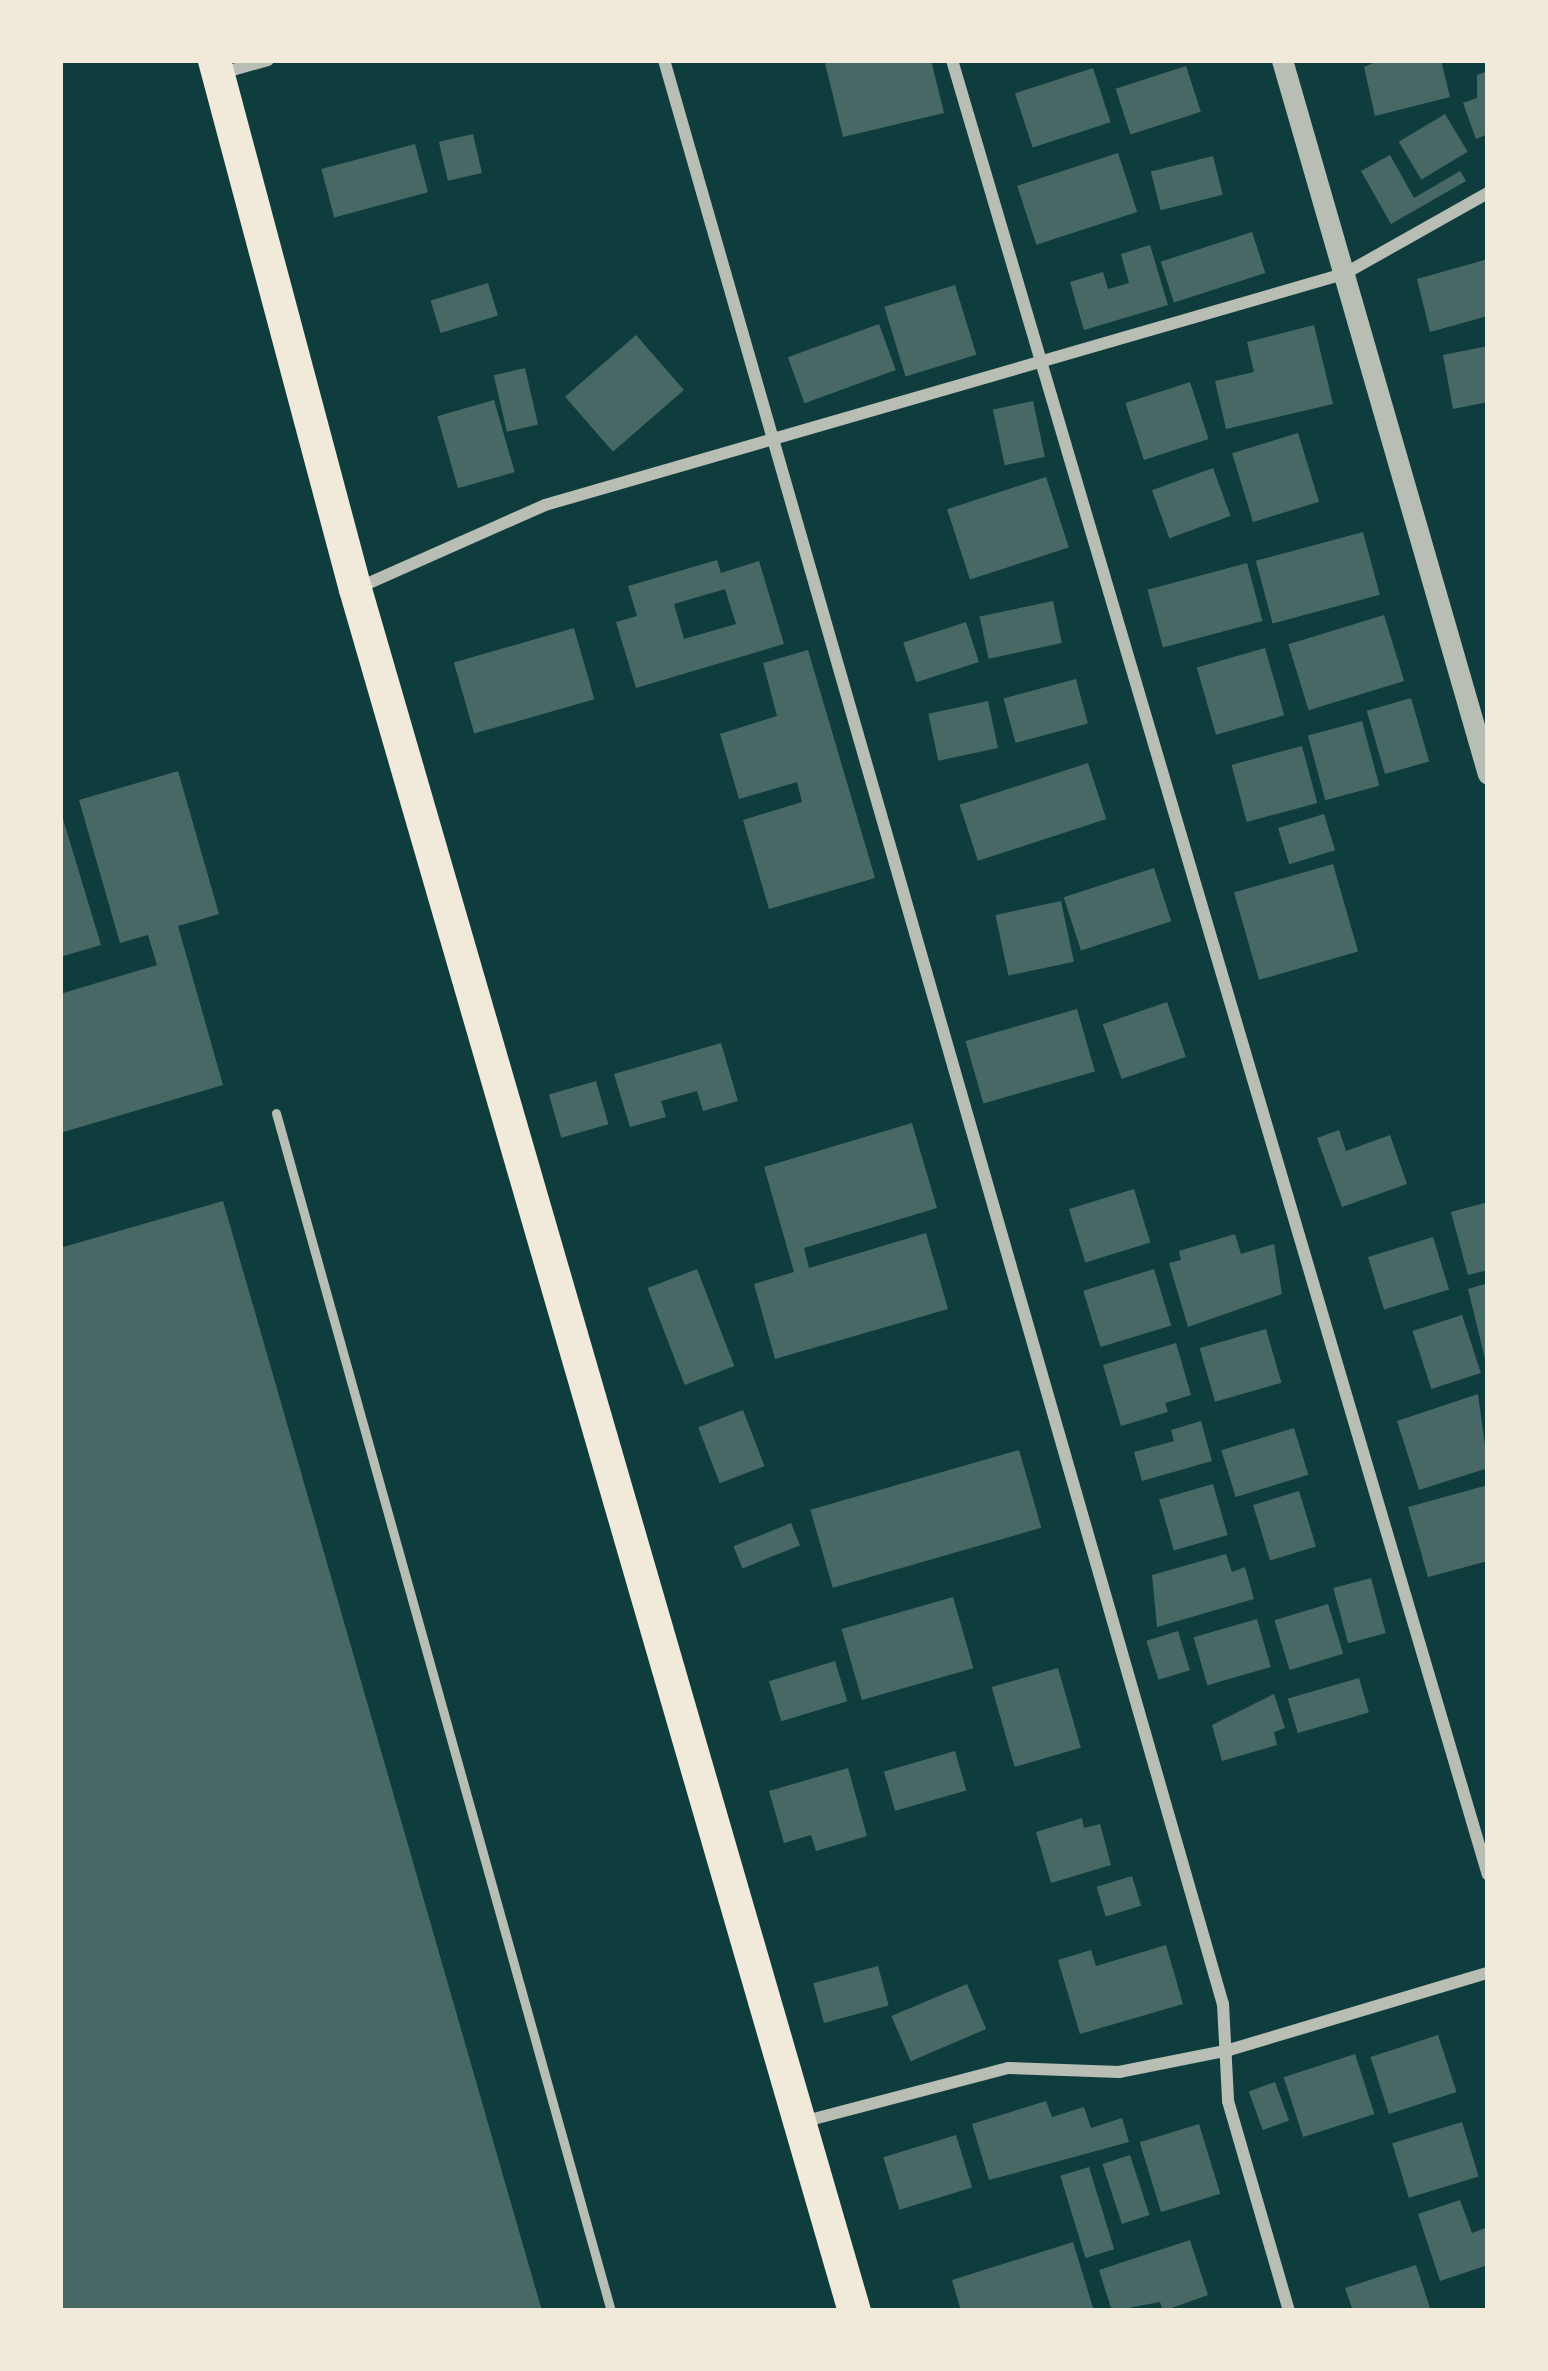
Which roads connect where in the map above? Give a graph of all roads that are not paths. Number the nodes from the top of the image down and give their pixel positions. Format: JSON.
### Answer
{"nodes":[{"id":1,"x":268,"y":60,"type":"edge"},
{"id":2,"x":664,"y":60,"type":"edge"},
{"id":3,"x":952,"y":60,"type":"edge"},
{"id":4,"x":1282,"y":60,"type":"edge"},
{"id":5,"x":216,"y":67,"type":"edge"},
{"id":6,"x":1488,"y":193,"type":"edge"},
{"id":7,"x":1344,"y":274,"type":"junction"},
{"id":8,"x":1041,"y":363,"type":"junction"},
{"id":9,"x":779,"y":441,"type":"junction"},
{"id":10,"x":356,"y":589,"type":"junction"},
{"id":11,"x":1488,"y":774,"type":"edge"},
{"id":12,"x":276,"y":1113,"type":"dead end"},
{"id":13,"x":1488,"y":1875,"type":"edge"},
{"id":14,"x":1488,"y":1973,"type":"edge"},
{"id":15,"x":1229,"y":2050,"type":"junction"},
{"id":16,"x":799,"y":2123,"type":"junction"},
{"id":17,"x":611,"y":2311,"type":"edge"},
{"id":18,"x":854,"y":2311,"type":"edge"},
{"id":19,"x":1289,"y":2311,"type":"edge"}],
"edges":[{"from":1,"to":5,"type":"street"},
{"from":2,"to":9,"type":"street"},
{"from":3,"to":8,"type":"street"},
{"from":4,"to":7,"type":"street"},
{"from":5,"to":10,"type":"highway"},
{"from":6,"to":7,"type":"street"},
{"from":7,"to":8,"type":"street"},
{"from":7,"to":11,"type":"street"},
{"from":8,"to":9,"type":"street"},
{"from":8,"to":13,"type":"street"},
{"from":9,"to":10,"type":"street"},
{"from":9,"to":15,"type":"street"},
{"from":10,"to":16,"type":"highway"},
{"from":12,"to":17,"type":"lane"},
{"from":14,"to":15,"type":"street"},
{"from":15,"to":16,"type":"street"},
{"from":15,"to":19,"type":"street"},
{"from":16,"to":18,"type":"highway"}]}
